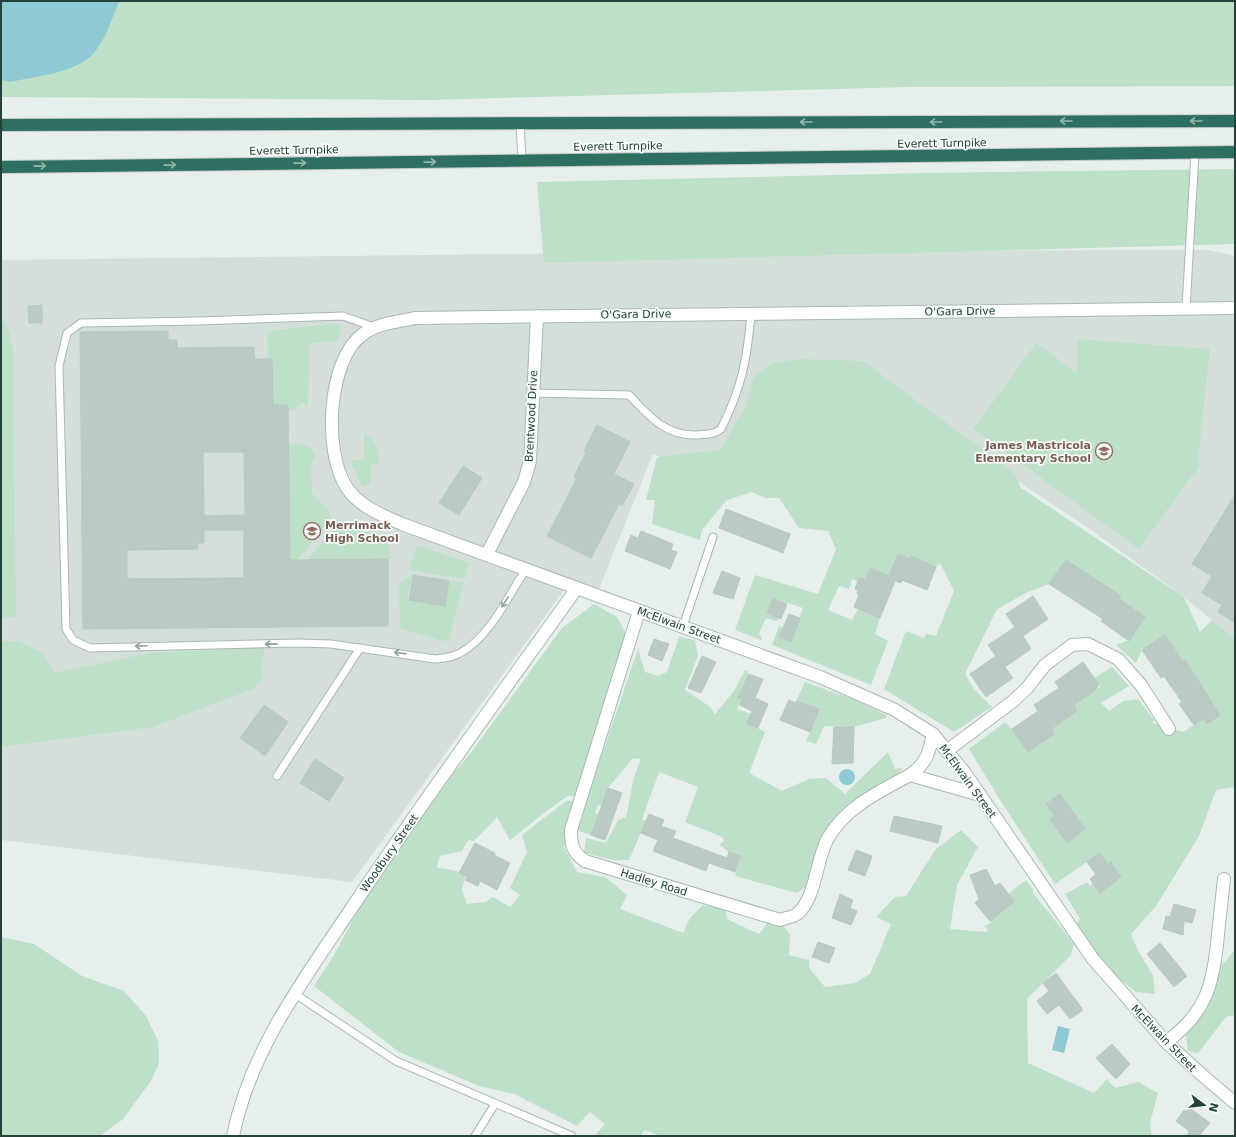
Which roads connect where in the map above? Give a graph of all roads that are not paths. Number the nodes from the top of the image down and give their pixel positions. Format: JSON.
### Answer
{"nodes":[{"id":1,"x":1235,"y":121,"type":"edge"},
{"id":2,"x":520,"y":123,"type":"junction"},
{"id":3,"x":1,"y":125,"type":"edge"},
{"id":4,"x":1235,"y":152,"type":"edge"},
{"id":5,"x":1195,"y":153,"type":"junction"},
{"id":6,"x":522,"y":160,"type":"junction"},
{"id":7,"x":1,"y":167,"type":"edge"},
{"id":8,"x":1186,"y":308,"type":"junction"},
{"id":9,"x":1235,"y":308,"type":"edge"},
{"id":10,"x":751,"y":314,"type":"junction"},
{"id":11,"x":537,"y":316,"type":"junction"},
{"id":12,"x":374,"y":327,"type":"junction"},
{"id":13,"x":533,"y":393,"type":"junction"},
{"id":14,"x":713,"y":537,"type":"dead end"},
{"id":15,"x":487,"y":554,"type":"junction"},
{"id":16,"x":526,"y":569,"type":"junction"},
{"id":17,"x":577,"y":588,"type":"junction"},
{"id":18,"x":639,"y":610,"type":"junction"},
{"id":19,"x":682,"y":626,"type":"junction"},
{"id":20,"x":360,"y":648,"type":"junction"},
{"id":21,"x":1169,"y":729,"type":"dead end"},
{"id":22,"x":933,"y":734,"type":"junction"},
{"id":23,"x":948,"y":750,"type":"junction"},
{"id":24,"x":910,"y":775,"type":"junction"},
{"id":25,"x":277,"y":776,"type":"dead end"},
{"id":26,"x":980,"y":795,"type":"junction"},
{"id":27,"x":1224,"y":879,"type":"dead end"},
{"id":28,"x":295,"y":994,"type":"junction"},
{"id":29,"x":1166,"y":1042,"type":"junction"},
{"id":30,"x":1235,"y":1103,"type":"edge"},
{"id":31,"x":495,"y":1104,"type":"junction"},
{"id":32,"x":555,"y":1133,"type":"edge"},
{"id":33,"x":232,"y":1136,"type":"edge"},
{"id":34,"x":475,"y":1136,"type":"edge"},
{"id":35,"x":572,"y":1136,"type":"edge"}],
"edges":[{"from":1,"to":2,"type":"highway","name":"Everett Turnpike","one_way":true},
{"from":2,"to":3,"type":"highway","name":"Everett Turnpike"},
{"from":2,"to":6,"type":"lane"},
{"from":4,"to":5,"type":"highway","name":"Everett Turnpike"},
{"from":5,"to":6,"type":"highway","name":"Everett Turnpike"},
{"from":5,"to":8,"type":"lane"},
{"from":7,"to":6,"type":"highway","name":"Everett Turnpike","one_way":true},
{"from":8,"to":9,"type":"street","name":"O'Gara Drive"},
{"from":8,"to":10,"type":"street","name":"O'Gara Drive"},
{"from":10,"to":11,"type":"street","name":"O'Gara Drive"},
{"from":10,"to":13,"type":"lane"},
{"from":11,"to":12,"type":"street","name":"O'Gara Drive"},
{"from":11,"to":13,"type":"street","name":"Brentwood Drive"},
{"from":12,"to":15,"type":"street","name":"O'Gara Drive"},
{"from":20,"to":12,"type":"lane","one_way":true},
{"from":13,"to":15,"type":"street","name":"Brentwood Drive"},
{"from":14,"to":19,"type":"lane"},
{"from":15,"to":16,"type":"street","name":"McElwain Street"},
{"from":16,"to":17,"type":"street","name":"McElwain Street"},
{"from":16,"to":20,"type":"lane","one_way":true},
{"from":17,"to":18,"type":"street","name":"McElwain Street"},
{"from":17,"to":28,"type":"street","name":"Woodbury Street"},
{"from":18,"to":19,"type":"street","name":"McElwain Street"},
{"from":18,"to":24,"type":"street","name":"Hadley Road"},
{"from":19,"to":22,"type":"street","name":"McElwain Street"},
{"from":20,"to":25,"type":"lane"},
{"from":21,"to":23,"type":"street"},
{"from":22,"to":23,"type":"street","name":"McElwain Street"},
{"from":22,"to":24,"type":"street","name":"Hadley Road"},
{"from":23,"to":26,"type":"street","name":"McElwain Street"},
{"from":24,"to":26,"type":"street"},
{"from":26,"to":29,"type":"street","name":"McElwain Street"},
{"from":27,"to":29,"type":"street"},
{"from":28,"to":31,"type":"lane"},
{"from":28,"to":33,"type":"street","name":"Woodbury Street"},
{"from":29,"to":30,"type":"street","name":"McElwain Street"},
{"from":31,"to":32,"type":"lane"},
{"from":31,"to":34,"type":"lane"},
{"from":32,"to":35,"type":"lane"}]}
